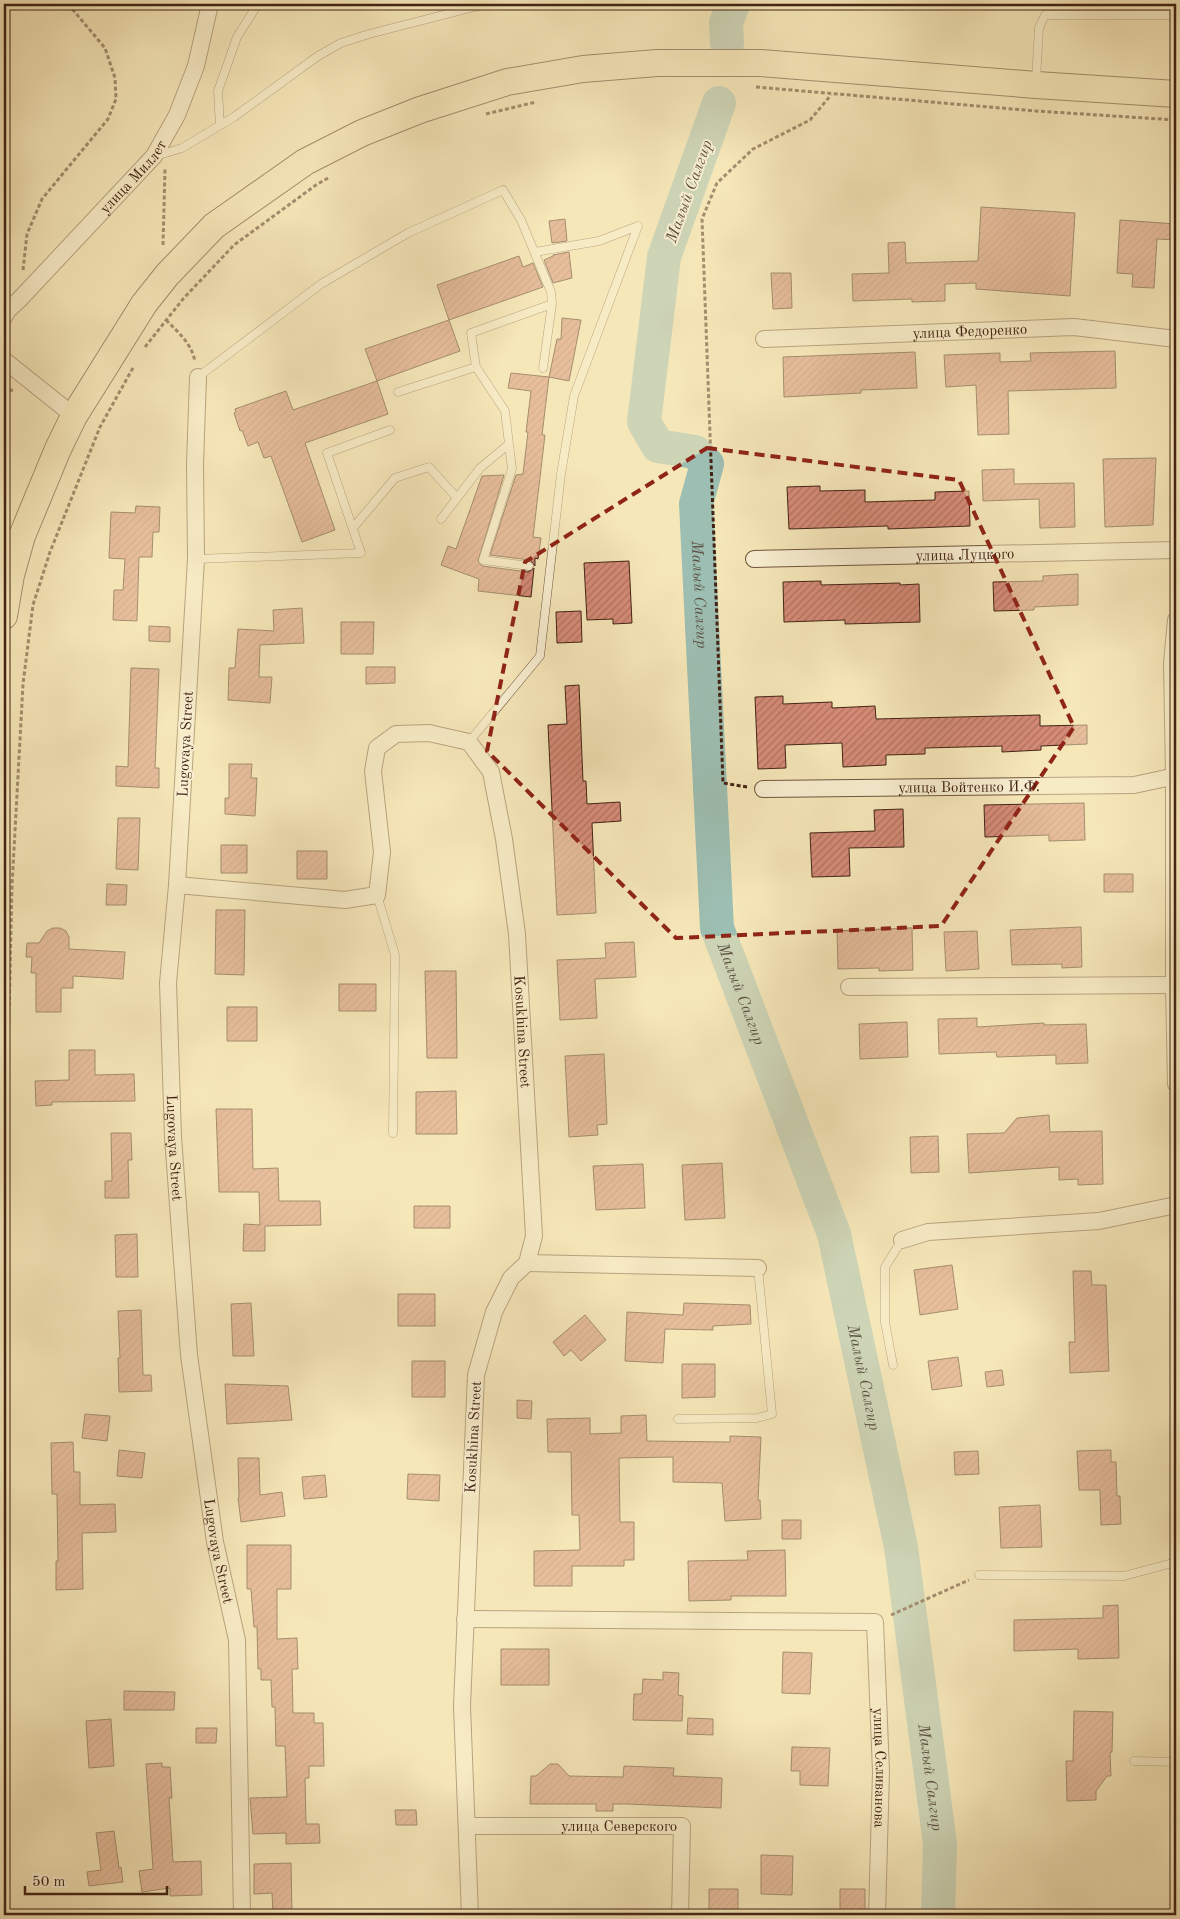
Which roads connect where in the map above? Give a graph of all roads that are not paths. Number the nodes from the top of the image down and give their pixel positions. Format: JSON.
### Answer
{"nodes":[{"id":1,"x":210,"y":4,"type":"edge"},
{"id":2,"x":258,"y":4,"type":"edge"},
{"id":3,"x":486,"y":4,"type":"edge"},
{"id":4,"x":1171,"y":4,"type":"edge"},
{"id":5,"x":475,"y":5,"type":"edge"},
{"id":6,"x":1036,"y":85,"type":"junction"},
{"id":7,"x":1176,"y":94,"type":"edge"},
{"id":8,"x":220,"y":125,"type":"junction"},
{"id":9,"x":160,"y":154,"type":"junction"},
{"id":10,"x":535,"y":252,"type":"junction"},
{"id":11,"x":552,"y":304,"type":"junction"},
{"id":12,"x":4,"y":317,"type":"edge"},
{"id":13,"x":764,"y":339,"type":"dead end"},
{"id":14,"x":1176,"y":339,"type":"edge"},
{"id":15,"x":4,"y":360,"type":"edge"},
{"id":16,"x":476,"y":367,"type":"junction"},
{"id":17,"x":543,"y":368,"type":"dead end"},
{"id":18,"x":198,"y":377,"type":"joint"},
{"id":19,"x":398,"y":392,"type":"dead end"},
{"id":20,"x":74,"y":416,"type":"junction"},
{"id":21,"x":390,"y":430,"type":"dead end"},
{"id":22,"x":509,"y":444,"type":"junction"},
{"id":23,"x":457,"y":498,"type":"junction"},
{"id":24,"x":441,"y":519,"type":"dead end"},
{"id":25,"x":353,"y":528,"type":"junction"},
{"id":26,"x":13,"y":534,"type":"edge"},
{"id":27,"x":1176,"y":550,"type":"edge"},
{"id":28,"x":196,"y":559,"type":"junction"},
{"id":29,"x":754,"y":559,"type":"dead end"},
{"id":30,"x":529,"y":566,"type":"dead end"},
{"id":31,"x":4,"y":616,"type":"edge"},
{"id":32,"x":1176,"y":620,"type":"edge"},
{"id":33,"x":1174,"y":663,"type":"edge"},
{"id":34,"x":469,"y":742,"type":"junction"},
{"id":35,"x":1175,"y":776,"type":"edge"},
{"id":36,"x":763,"y":789,"type":"road end"},
{"id":37,"x":177,"y":885,"type":"junction"},
{"id":38,"x":378,"y":895,"type":"junction"},
{"id":39,"x":1174,"y":985,"type":"junction"},
{"id":40,"x":849,"y":988,"type":"dead end"},
{"id":41,"x":1176,"y":1084,"type":"edge"},
{"id":42,"x":393,"y":1133,"type":"dead end"},
{"id":43,"x":1176,"y":1206,"type":"edge"},
{"id":44,"x":902,"y":1240,"type":"joint"},
{"id":45,"x":527,"y":1264,"type":"junction"},
{"id":46,"x":758,"y":1268,"type":"joint"},
{"id":47,"x":893,"y":1364,"type":"dead end"},
{"id":48,"x":678,"y":1420,"type":"dead end"},
{"id":49,"x":1176,"y":1562,"type":"edge"},
{"id":50,"x":979,"y":1575,"type":"road end"},
{"id":51,"x":465,"y":1619,"type":"junction"},
{"id":52,"x":1134,"y":1761,"type":"dead end"},
{"id":53,"x":1176,"y":1762,"type":"edge"},
{"id":54,"x":466,"y":1826,"type":"junction"},
{"id":55,"x":242,"y":1915,"type":"edge"},
{"id":56,"x":470,"y":1915,"type":"edge"},
{"id":57,"x":680,"y":1915,"type":"edge"},
{"id":58,"x":877,"y":1915,"type":"edge"}],
"edges":[{"from":1,"to":9,"type":"street","name":"улица Миллет"},
{"from":2,"to":8,"type":"lane"},
{"from":3,"to":5,"type":"lane"},
{"from":4,"to":6,"type":"lane"},
{"from":5,"to":8,"type":"lane"},
{"from":6,"to":7,"type":"main road"},
{"from":6,"to":20,"type":"main road"},
{"from":8,"to":9,"type":"lane"},
{"from":9,"to":12,"type":"street","name":"улица Миллет"},
{"from":10,"to":11,"type":"lane"},
{"from":10,"to":18,"type":"lane"},
{"from":10,"to":34,"type":"lane"},
{"from":11,"to":16,"type":"lane"},
{"from":11,"to":17,"type":"lane"},
{"from":13,"to":14,"type":"street","name":"улица Федоренко"},
{"from":15,"to":20,"type":"street"},
{"from":16,"to":19,"type":"lane"},
{"from":16,"to":22,"type":"lane"},
{"from":18,"to":28,"type":"street","name":"Lugovaya Street"},
{"from":20,"to":26,"type":"main road"},
{"from":21,"to":25,"type":"lane"},
{"from":22,"to":23,"type":"lane"},
{"from":22,"to":30,"type":"lane"},
{"from":23,"to":24,"type":"lane"},
{"from":23,"to":25,"type":"lane"},
{"from":25,"to":28,"type":"lane"},
{"from":26,"to":31,"type":"main road"},
{"from":27,"to":29,"type":"street","name":"улица Луцкого"},
{"from":28,"to":37,"type":"street","name":"Lugovaya Street"},
{"from":32,"to":33,"type":"street"},
{"from":33,"to":35,"type":"street"},
{"from":34,"to":38,"type":"street"},
{"from":34,"to":45,"type":"street","name":"Kosukhina Street"},
{"from":35,"to":36,"type":"street","name":"улица Войтенко И.Ф."},
{"from":35,"to":39,"type":"street"},
{"from":37,"to":38,"type":"street"},
{"from":37,"to":55,"type":"street","name":"Lugovaya Street"},
{"from":38,"to":42,"type":"lane"},
{"from":39,"to":40,"type":"street"},
{"from":39,"to":41,"type":"street"},
{"from":43,"to":44,"type":"street"},
{"from":44,"to":47,"type":"lane"},
{"from":45,"to":46,"type":"street"},
{"from":45,"to":51,"type":"street","name":"Kosukhina Street"},
{"from":46,"to":48,"type":"lane"},
{"from":49,"to":50,"type":"lane"},
{"from":51,"to":54,"type":"street","name":"Kosukhina Street"},
{"from":51,"to":58,"type":"street","name":"улица Селиванова"},
{"from":52,"to":53,"type":"lane"},
{"from":54,"to":56,"type":"street","name":"Kosukhina Street"},
{"from":54,"to":57,"type":"street","name":"улица Северского"}]}
